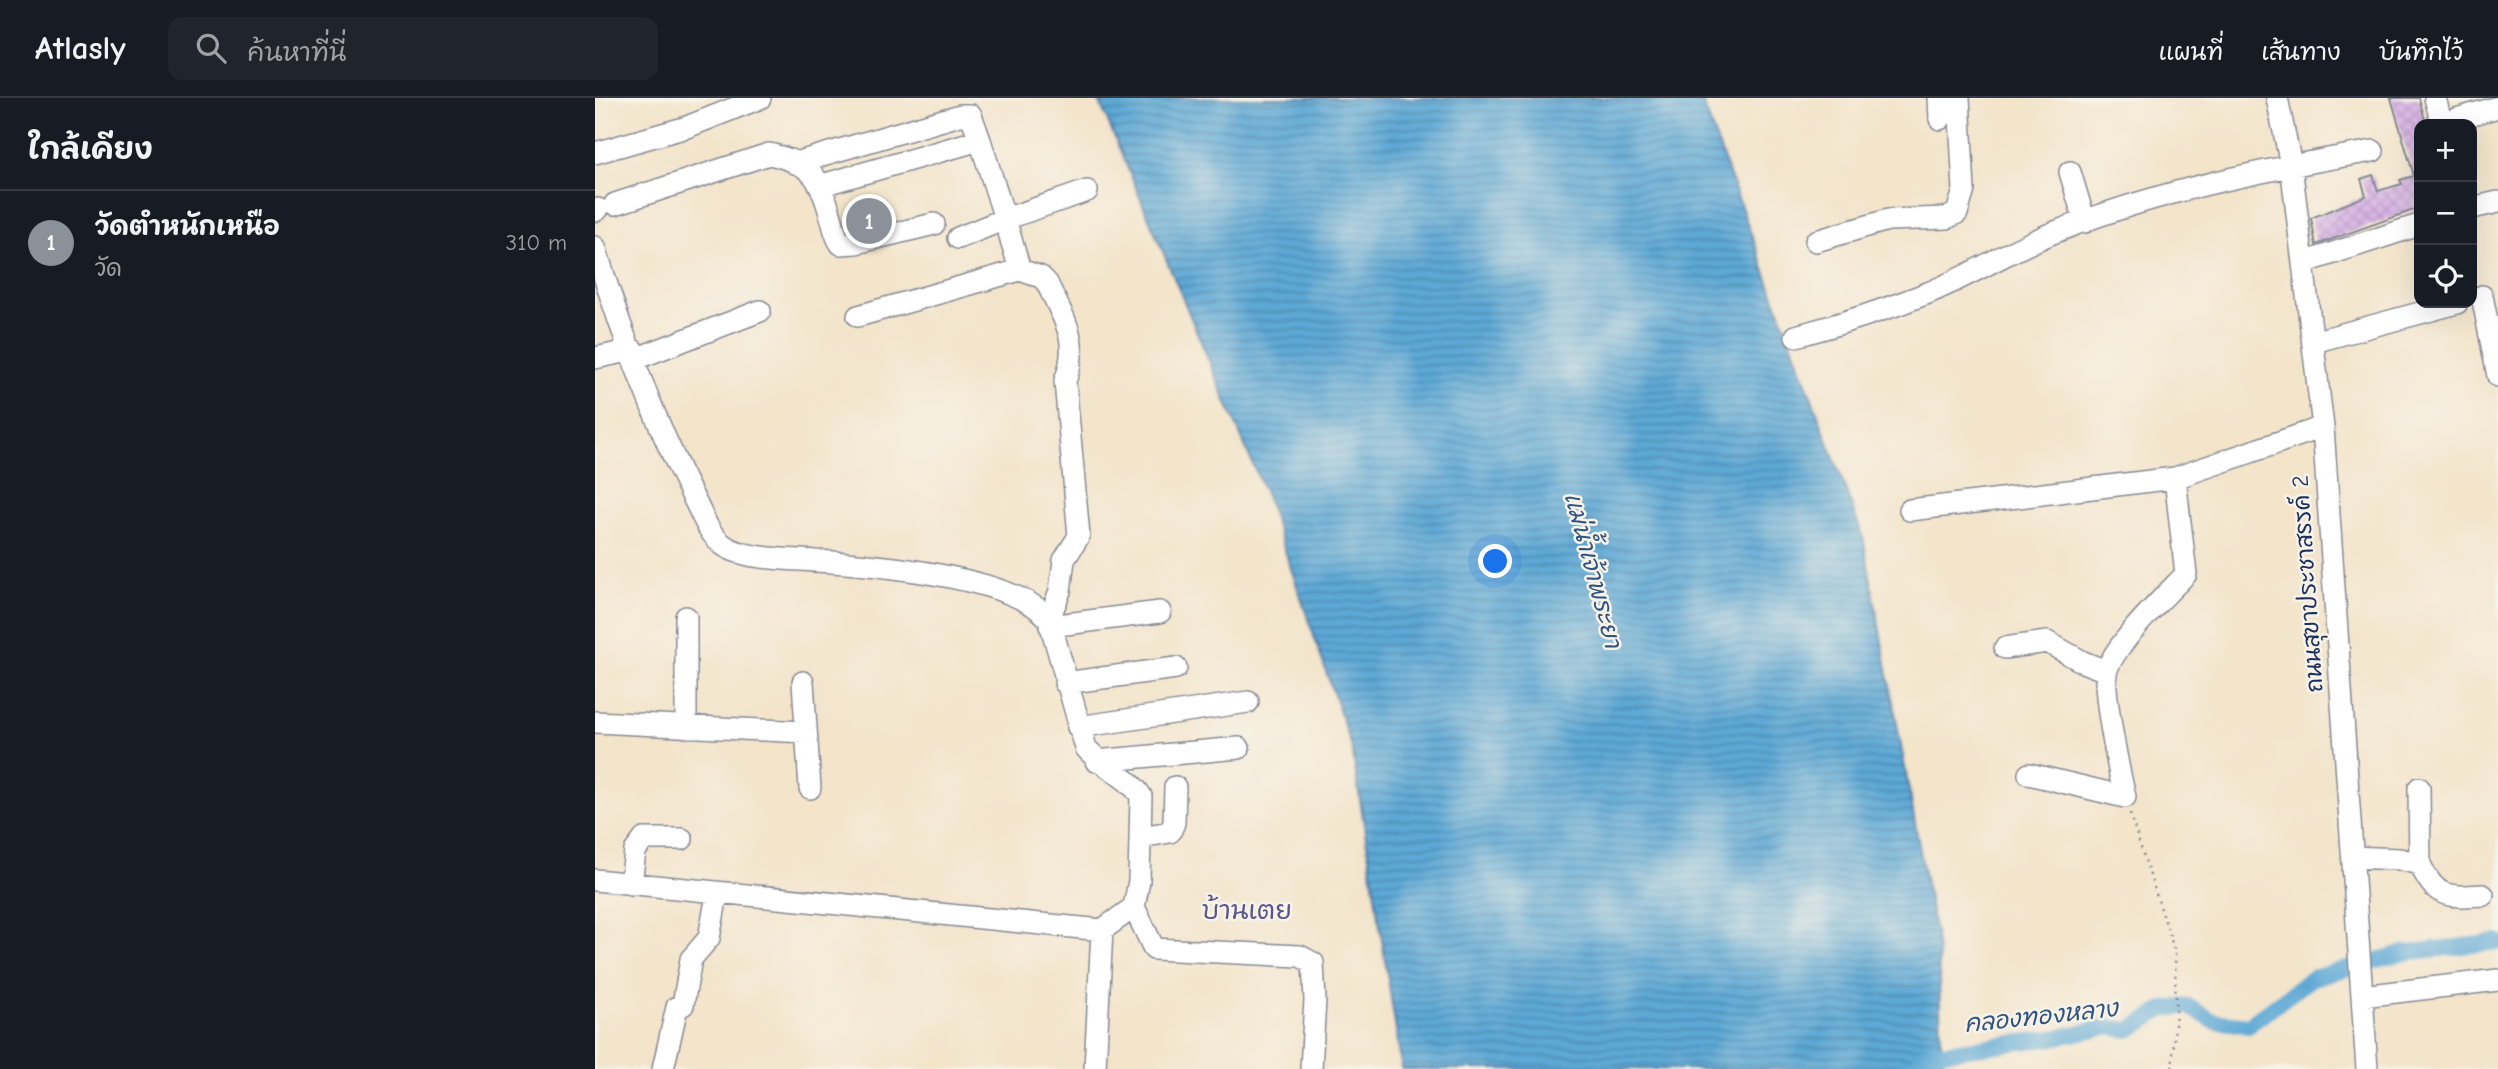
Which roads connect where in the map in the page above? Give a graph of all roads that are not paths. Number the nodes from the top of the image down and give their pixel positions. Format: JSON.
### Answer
{"nodes":[{"id":1,"x":760,"y":98,"type":"edge"},
{"id":2,"x":1959,"y":98,"type":"edge"},
{"id":3,"x":2277,"y":98,"type":"edge"},
{"id":4,"x":2435,"y":98,"type":"edge"},
{"id":5,"x":2498,"y":107,"type":"edge"},
{"id":6,"x":2441,"y":119,"type":"edge"},
{"id":7,"x":2458,"y":119,"type":"edge"},
{"id":8,"x":922,"y":127,"type":"junction"},
{"id":9,"x":980,"y":140,"type":"junction"},
{"id":10,"x":2373,"y":151,"type":"dead end"},
{"id":11,"x":595,"y":153,"type":"edge"},
{"id":12,"x":933,"y":153,"type":"junction"},
{"id":13,"x":795,"y":163,"type":"junction"},
{"id":14,"x":2291,"y":165,"type":"junction"},
{"id":15,"x":2070,"y":172,"type":"dead end"},
{"id":16,"x":822,"y":185,"type":"junction"},
{"id":17,"x":1087,"y":191,"type":"dead end"},
{"id":18,"x":2498,"y":202,"type":"edge"},
{"id":19,"x":2477,"y":207,"type":"edge"},
{"id":20,"x":603,"y":208,"type":"edge"},
{"id":21,"x":1005,"y":219,"type":"junction"},
{"id":22,"x":2085,"y":222,"type":"junction"},
{"id":23,"x":934,"y":225,"type":"dead end"},
{"id":24,"x":2414,"y":227,"type":"edge"},
{"id":25,"x":958,"y":238,"type":"dead end"},
{"id":26,"x":1816,"y":242,"type":"dead end"},
{"id":27,"x":595,"y":247,"type":"edge"},
{"id":28,"x":2303,"y":263,"type":"junction"},
{"id":29,"x":1020,"y":270,"type":"junction"},
{"id":30,"x":2484,"y":296,"type":"edge"},
{"id":31,"x":2439,"y":308,"type":"edge"},
{"id":32,"x":760,"y":311,"type":"dead end"},
{"id":33,"x":858,"y":316,"type":"dead end"},
{"id":34,"x":1796,"y":336,"type":"dead end"},
{"id":35,"x":2313,"y":342,"type":"junction"},
{"id":36,"x":634,"y":354,"type":"junction"},
{"id":37,"x":595,"y":358,"type":"edge"},
{"id":38,"x":2498,"y":376,"type":"edge"},
{"id":39,"x":2323,"y":427,"type":"junction"},
{"id":40,"x":2175,"y":478,"type":"junction"},
{"id":41,"x":1910,"y":510,"type":"dead end"},
{"id":42,"x":1160,"y":612,"type":"dead end"},
{"id":43,"x":686,"y":617,"type":"dead end"},
{"id":44,"x":1049,"y":623,"type":"junction"},
{"id":45,"x":2005,"y":648,"type":"dead end"},
{"id":46,"x":1176,"y":668,"type":"dead end"},
{"id":47,"x":2106,"y":671,"type":"junction"},
{"id":48,"x":803,"y":682,"type":"dead end"},
{"id":49,"x":1065,"y":683,"type":"junction"},
{"id":50,"x":1248,"y":702,"type":"dead end"},
{"id":51,"x":595,"y":722,"type":"edge"},
{"id":52,"x":685,"y":727,"type":"junction"},
{"id":53,"x":1078,"y":727,"type":"junction"},
{"id":54,"x":805,"y":732,"type":"junction"},
{"id":55,"x":1239,"y":748,"type":"dead end"},
{"id":56,"x":1096,"y":761,"type":"junction"},
{"id":57,"x":2029,"y":774,"type":"dead end"},
{"id":58,"x":810,"y":788,"type":"dead end"},
{"id":59,"x":1175,"y":788,"type":"dead end"},
{"id":60,"x":2419,"y":788,"type":"dead end"},
{"id":61,"x":1141,"y":837,"type":"junction"},
{"id":62,"x":682,"y":839,"type":"dead end"},
{"id":63,"x":2353,"y":857,"type":"junction"},
{"id":64,"x":2420,"y":864,"type":"junction"},
{"id":65,"x":595,"y":880,"type":"edge"},
{"id":66,"x":631,"y":884,"type":"junction"},
{"id":67,"x":717,"y":895,"type":"junction"},
{"id":68,"x":2483,"y":895,"type":"dead end"},
{"id":69,"x":1134,"y":906,"type":"junction"},
{"id":70,"x":1102,"y":930,"type":"junction"},
{"id":71,"x":2498,"y":980,"type":"edge"},
{"id":72,"x":2362,"y":986,"type":"junction"},
{"id":73,"x":663,"y":1069,"type":"edge"},
{"id":74,"x":1094,"y":1069,"type":"edge"},
{"id":75,"x":1311,"y":1069,"type":"edge"},
{"id":76,"x":2367,"y":1069,"type":"edge"}],
"edges":[{"from":1,"to":11,"type":"street"},
{"from":2,"to":26,"type":"street"},
{"from":3,"to":14,"type":"street","name":"ถนนสุขาประชาสรรค์ 2"},
{"from":4,"to":6,"type":"street"},
{"from":5,"to":7,"type":"street"},
{"from":8,"to":9,"type":"street"},
{"from":8,"to":12,"type":"street"},
{"from":8,"to":13,"type":"street"},
{"from":9,"to":12,"type":"street"},
{"from":9,"to":21,"type":"street"},
{"from":10,"to":14,"type":"street"},
{"from":12,"to":16,"type":"street"},
{"from":13,"to":16,"type":"street"},
{"from":13,"to":20,"type":"street"},
{"from":14,"to":22,"type":"street"},
{"from":14,"to":28,"type":"street","name":"ถนนสุขาประชาสรรค์ 2"},
{"from":15,"to":22,"type":"street"},
{"from":16,"to":23,"type":"street"},
{"from":17,"to":21,"type":"street"},
{"from":18,"to":19,"type":"street"},
{"from":21,"to":25,"type":"street"},
{"from":21,"to":29,"type":"street"},
{"from":22,"to":34,"type":"street"},
{"from":24,"to":28,"type":"street"},
{"from":27,"to":36,"type":"street"},
{"from":28,"to":35,"type":"street","name":"ถนนสุขาประชาสรรค์ 2"},
{"from":29,"to":33,"type":"street"},
{"from":29,"to":44,"type":"street"},
{"from":30,"to":38,"type":"street"},
{"from":31,"to":35,"type":"street"},
{"from":32,"to":36,"type":"street"},
{"from":35,"to":39,"type":"street","name":"ถนนสุขาประชาสรรค์ 2"},
{"from":36,"to":37,"type":"street"},
{"from":36,"to":44,"type":"street"},
{"from":39,"to":40,"type":"street"},
{"from":39,"to":63,"type":"street","name":"ถนนสุขาประชาสรรค์ 2"},
{"from":40,"to":41,"type":"street"},
{"from":40,"to":47,"type":"street"},
{"from":42,"to":44,"type":"street"},
{"from":43,"to":52,"type":"street"},
{"from":44,"to":49,"type":"street"},
{"from":45,"to":47,"type":"street"},
{"from":46,"to":49,"type":"street"},
{"from":47,"to":57,"type":"street"},
{"from":48,"to":54,"type":"street"},
{"from":49,"to":53,"type":"street"},
{"from":50,"to":53,"type":"street"},
{"from":51,"to":52,"type":"street"},
{"from":52,"to":54,"type":"street"},
{"from":53,"to":56,"type":"street"},
{"from":54,"to":58,"type":"street"},
{"from":55,"to":56,"type":"street"},
{"from":56,"to":61,"type":"street"},
{"from":59,"to":61,"type":"street"},
{"from":60,"to":64,"type":"street"},
{"from":61,"to":69,"type":"street"},
{"from":62,"to":66,"type":"street"},
{"from":63,"to":64,"type":"street"},
{"from":63,"to":72,"type":"street","name":"ถนนสุขาประชาสรรค์ 2"},
{"from":64,"to":68,"type":"street"},
{"from":65,"to":66,"type":"street"},
{"from":66,"to":67,"type":"street"},
{"from":67,"to":70,"type":"street"},
{"from":67,"to":73,"type":"street"},
{"from":69,"to":70,"type":"street"},
{"from":69,"to":75,"type":"street"},
{"from":70,"to":74,"type":"street"},
{"from":71,"to":72,"type":"street"},
{"from":72,"to":76,"type":"street","name":"ถนนสุขาประชาสรรค์ 2"}]}
